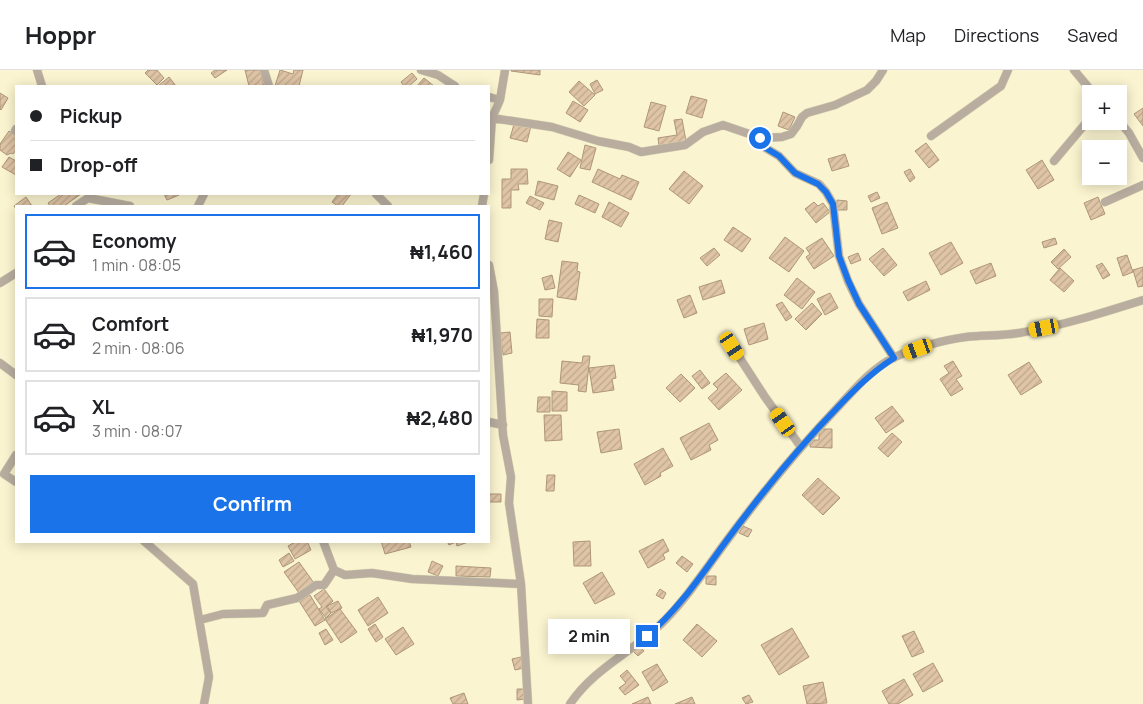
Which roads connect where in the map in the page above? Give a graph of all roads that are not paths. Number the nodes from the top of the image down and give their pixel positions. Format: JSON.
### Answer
{"nodes":[{"id":1,"x":37,"y":70,"type":"edge"},
{"id":2,"x":264,"y":70,"type":"edge"},
{"id":3,"x":420,"y":70,"type":"edge"},
{"id":4,"x":505,"y":70,"type":"edge"},
{"id":5,"x":883,"y":70,"type":"edge"},
{"id":6,"x":1008,"y":70,"type":"edge"},
{"id":7,"x":1074,"y":70,"type":"edge"},
{"id":8,"x":42,"y":85,"type":"edge"},
{"id":9,"x":269,"y":85,"type":"edge"},
{"id":10,"x":454,"y":85,"type":"edge"},
{"id":11,"x":1086,"y":85,"type":"edge"},
{"id":12,"x":490,"y":97,"type":"edge"},
{"id":13,"x":500,"y":100,"type":"junction"},
{"id":14,"x":492,"y":118,"type":"junction"},
{"id":15,"x":1082,"y":128,"type":"edge"},
{"id":16,"x":1126,"y":130,"type":"edge"},
{"id":17,"x":931,"y":136,"type":"dead end"},
{"id":18,"x":760,"y":138,"type":"junction"},
{"id":19,"x":490,"y":146,"type":"edge"},
{"id":20,"x":1143,"y":158,"type":"edge"},
{"id":21,"x":1054,"y":161,"type":"dead end"},
{"id":22,"x":1143,"y":185,"type":"edge"},
{"id":23,"x":377,"y":195,"type":"edge"},
{"id":24,"x":1106,"y":202,"type":"dead end"},
{"id":25,"x":78,"y":205,"type":"edge"},
{"id":26,"x":125,"y":205,"type":"edge"},
{"id":27,"x":387,"y":205,"type":"edge"},
{"id":28,"x":490,"y":270,"type":"edge"},
{"id":29,"x":15,"y":274,"type":"edge"},
{"id":30,"x":0,"y":283,"type":"edge"},
{"id":31,"x":1143,"y":300,"type":"edge"},
{"id":32,"x":492,"y":311,"type":"edge"},
{"id":33,"x":732,"y":346,"type":"dead end"},
{"id":34,"x":894,"y":358,"type":"junction"},
{"id":35,"x":0,"y":362,"type":"edge"},
{"id":36,"x":15,"y":374,"type":"edge"},
{"id":37,"x":490,"y":422,"type":"edge"},
{"id":38,"x":503,"y":425,"type":"junction"},
{"id":39,"x":801,"y":447,"type":"junction"},
{"id":40,"x":15,"y":456,"type":"edge"},
{"id":41,"x":2,"y":473,"type":"edge"},
{"id":42,"x":15,"y":481,"type":"edge"},
{"id":43,"x":146,"y":543,"type":"edge"},
{"id":44,"x":324,"y":543,"type":"edge"},
{"id":45,"x":334,"y":570,"type":"junction"},
{"id":46,"x":521,"y":584,"type":"junction"},
{"id":47,"x":200,"y":620,"type":"junction"},
{"id":48,"x":204,"y":704,"type":"edge"},
{"id":49,"x":528,"y":704,"type":"edge"},
{"id":50,"x":570,"y":704,"type":"edge"}],
"edges":[{"from":1,"to":8,"type":"street"},
{"from":2,"to":9,"type":"street"},
{"from":3,"to":10,"type":"street"},
{"from":4,"to":13,"type":"street"},
{"from":5,"to":18,"type":"street"},
{"from":6,"to":17,"type":"street"},
{"from":7,"to":11,"type":"street"},
{"from":12,"to":13,"type":"street"},
{"from":13,"to":14,"type":"street"},
{"from":14,"to":18,"type":"street"},
{"from":14,"to":19,"type":"street"},
{"from":15,"to":21,"type":"street"},
{"from":16,"to":20,"type":"street"},
{"from":18,"to":34,"type":"street"},
{"from":22,"to":24,"type":"street"},
{"from":23,"to":27,"type":"street"},
{"from":25,"to":26,"type":"street"},
{"from":28,"to":32,"type":"street"},
{"from":29,"to":30,"type":"street"},
{"from":31,"to":34,"type":"street"},
{"from":32,"to":38,"type":"street"},
{"from":33,"to":39,"type":"street"},
{"from":34,"to":39,"type":"street"},
{"from":35,"to":36,"type":"street"},
{"from":37,"to":38,"type":"street"},
{"from":38,"to":46,"type":"street"},
{"from":39,"to":50,"type":"street"},
{"from":40,"to":41,"type":"street"},
{"from":41,"to":42,"type":"street"},
{"from":43,"to":47,"type":"street"},
{"from":44,"to":45,"type":"street"},
{"from":45,"to":46,"type":"street"},
{"from":45,"to":47,"type":"street"},
{"from":46,"to":49,"type":"street"},
{"from":47,"to":48,"type":"street"}]}
